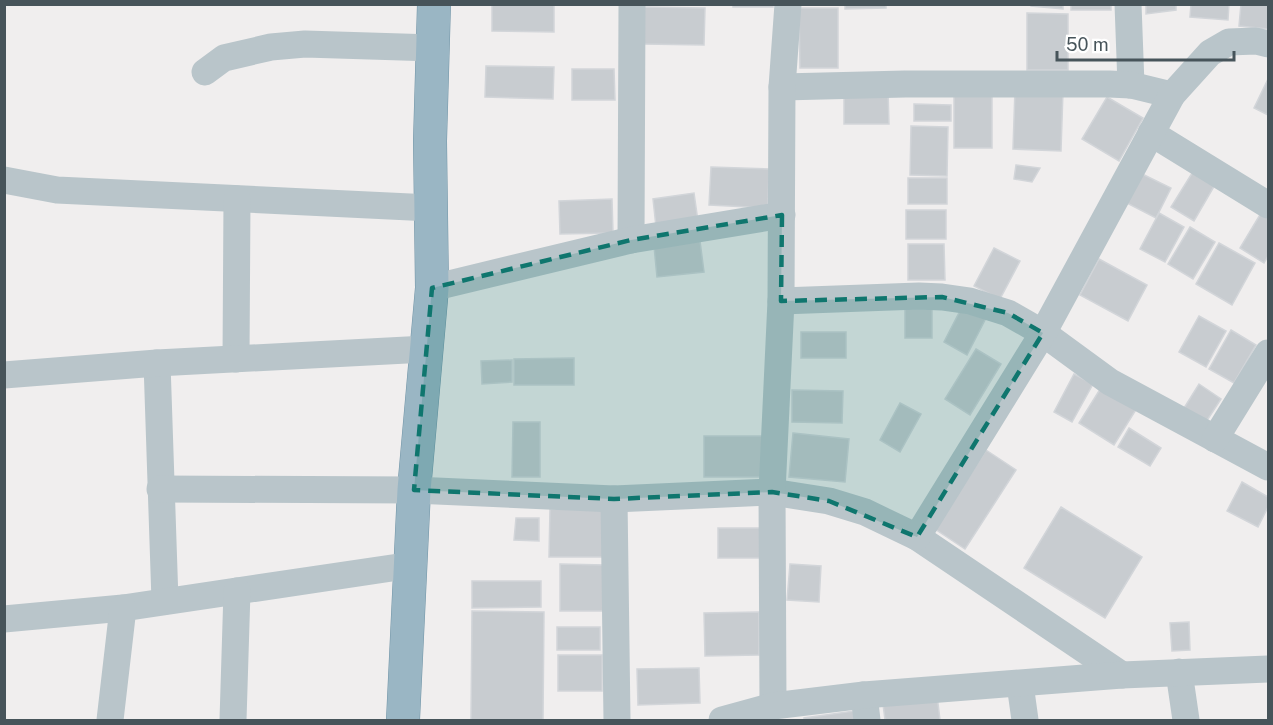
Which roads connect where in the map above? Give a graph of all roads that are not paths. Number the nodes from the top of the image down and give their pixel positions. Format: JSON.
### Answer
{"nodes":[{"id":1,"x":434,"y":4,"type":"edge"},
{"id":2,"x":632,"y":4,"type":"edge"},
{"id":3,"x":788,"y":4,"type":"edge"},
{"id":4,"x":1128,"y":4,"type":"edge"},
{"id":5,"x":1269,"y":44,"type":"edge"},
{"id":6,"x":434,"y":48,"type":"junction"},
{"id":7,"x":205,"y":72,"type":"dead end"},
{"id":8,"x":1131,"y":85,"type":"junction"},
{"id":9,"x":782,"y":87,"type":"junction"},
{"id":10,"x":1172,"y":95,"type":"junction"},
{"id":11,"x":1152,"y":133,"type":"junction"},
{"id":12,"x":4,"y":180,"type":"edge"},
{"id":13,"x":237,"y":199,"type":"junction"},
{"id":14,"x":1269,"y":205,"type":"edge"},
{"id":15,"x":431,"y":208,"type":"junction"},
{"id":16,"x":782,"y":215,"type":"junction"},
{"id":17,"x":631,"y":240,"type":"junction"},
{"id":18,"x":432,"y":288,"type":"junction"},
{"id":19,"x":781,"y":301,"type":"junction"},
{"id":20,"x":1043,"y":333,"type":"junction"},
{"id":21,"x":426,"y":349,"type":"junction"},
{"id":22,"x":1269,"y":353,"type":"edge"},
{"id":23,"x":236,"y":359,"type":"junction"},
{"id":24,"x":157,"y":363,"type":"junction"},
{"id":25,"x":4,"y":375,"type":"edge"},
{"id":26,"x":1215,"y":439,"type":"junction"},
{"id":27,"x":1269,"y":467,"type":"edge"},
{"id":28,"x":160,"y":489,"type":"junction"},
{"id":29,"x":414,"y":490,"type":"junction"},
{"id":30,"x":772,"y":492,"type":"junction"},
{"id":31,"x":614,"y":499,"type":"junction"},
{"id":32,"x":917,"y":537,"type":"junction"},
{"id":33,"x":412,"y":565,"type":"junction"},
{"id":34,"x":237,"y":591,"type":"junction"},
{"id":35,"x":165,"y":601,"type":"junction"},
{"id":36,"x":123,"y":608,"type":"junction"},
{"id":37,"x":4,"y":619,"type":"edge"},
{"id":38,"x":1269,"y":669,"type":"edge"},
{"id":39,"x":1179,"y":672,"type":"junction"},
{"id":40,"x":1122,"y":675,"type":"junction"},
{"id":41,"x":1020,"y":684,"type":"junction"},
{"id":42,"x":773,"y":706,"type":"junction"},
{"id":43,"x":865,"y":708,"type":"edge"},
{"id":44,"x":110,"y":720,"type":"edge"},
{"id":45,"x":233,"y":720,"type":"edge"},
{"id":46,"x":403,"y":720,"type":"edge"},
{"id":47,"x":617,"y":720,"type":"edge"},
{"id":48,"x":722,"y":720,"type":"edge"},
{"id":49,"x":1025,"y":720,"type":"edge"},
{"id":50,"x":1186,"y":720,"type":"edge"}],
"edges":[{"from":1,"to":6,"type":"highway"},
{"from":2,"to":17,"type":"street"},
{"from":3,"to":9,"type":"street"},
{"from":4,"to":8,"type":"street"},
{"from":5,"to":10,"type":"street"},
{"from":6,"to":7,"type":"street"},
{"from":6,"to":15,"type":"highway"},
{"from":8,"to":9,"type":"street"},
{"from":8,"to":10,"type":"street"},
{"from":9,"to":16,"type":"street"},
{"from":10,"to":11,"type":"street"},
{"from":11,"to":14,"type":"street"},
{"from":11,"to":20,"type":"street"},
{"from":12,"to":13,"type":"street"},
{"from":13,"to":15,"type":"street"},
{"from":13,"to":23,"type":"street"},
{"from":15,"to":18,"type":"highway"},
{"from":16,"to":17,"type":"street"},
{"from":16,"to":19,"type":"street"},
{"from":17,"to":18,"type":"street"},
{"from":18,"to":21,"type":"highway"},
{"from":19,"to":20,"type":"street"},
{"from":19,"to":30,"type":"street"},
{"from":20,"to":26,"type":"street"},
{"from":20,"to":32,"type":"street"},
{"from":21,"to":23,"type":"street"},
{"from":21,"to":29,"type":"highway"},
{"from":22,"to":26,"type":"street"},
{"from":23,"to":24,"type":"street"},
{"from":24,"to":25,"type":"street"},
{"from":24,"to":28,"type":"street"},
{"from":26,"to":27,"type":"street"},
{"from":28,"to":29,"type":"street"},
{"from":28,"to":35,"type":"street"},
{"from":29,"to":31,"type":"street"},
{"from":29,"to":33,"type":"highway"},
{"from":30,"to":31,"type":"street"},
{"from":30,"to":32,"type":"street"},
{"from":30,"to":42,"type":"street"},
{"from":31,"to":47,"type":"street"},
{"from":32,"to":40,"type":"street"},
{"from":33,"to":34,"type":"street"},
{"from":33,"to":46,"type":"highway"},
{"from":34,"to":35,"type":"street"},
{"from":34,"to":45,"type":"street"},
{"from":35,"to":36,"type":"street"},
{"from":36,"to":37,"type":"street"},
{"from":36,"to":44,"type":"street"},
{"from":38,"to":39,"type":"street"},
{"from":39,"to":40,"type":"street"},
{"from":39,"to":50,"type":"street"},
{"from":40,"to":41,"type":"street"},
{"from":41,"to":43,"type":"street"},
{"from":41,"to":49,"type":"street"},
{"from":42,"to":43,"type":"street"},
{"from":42,"to":48,"type":"street"}]}
